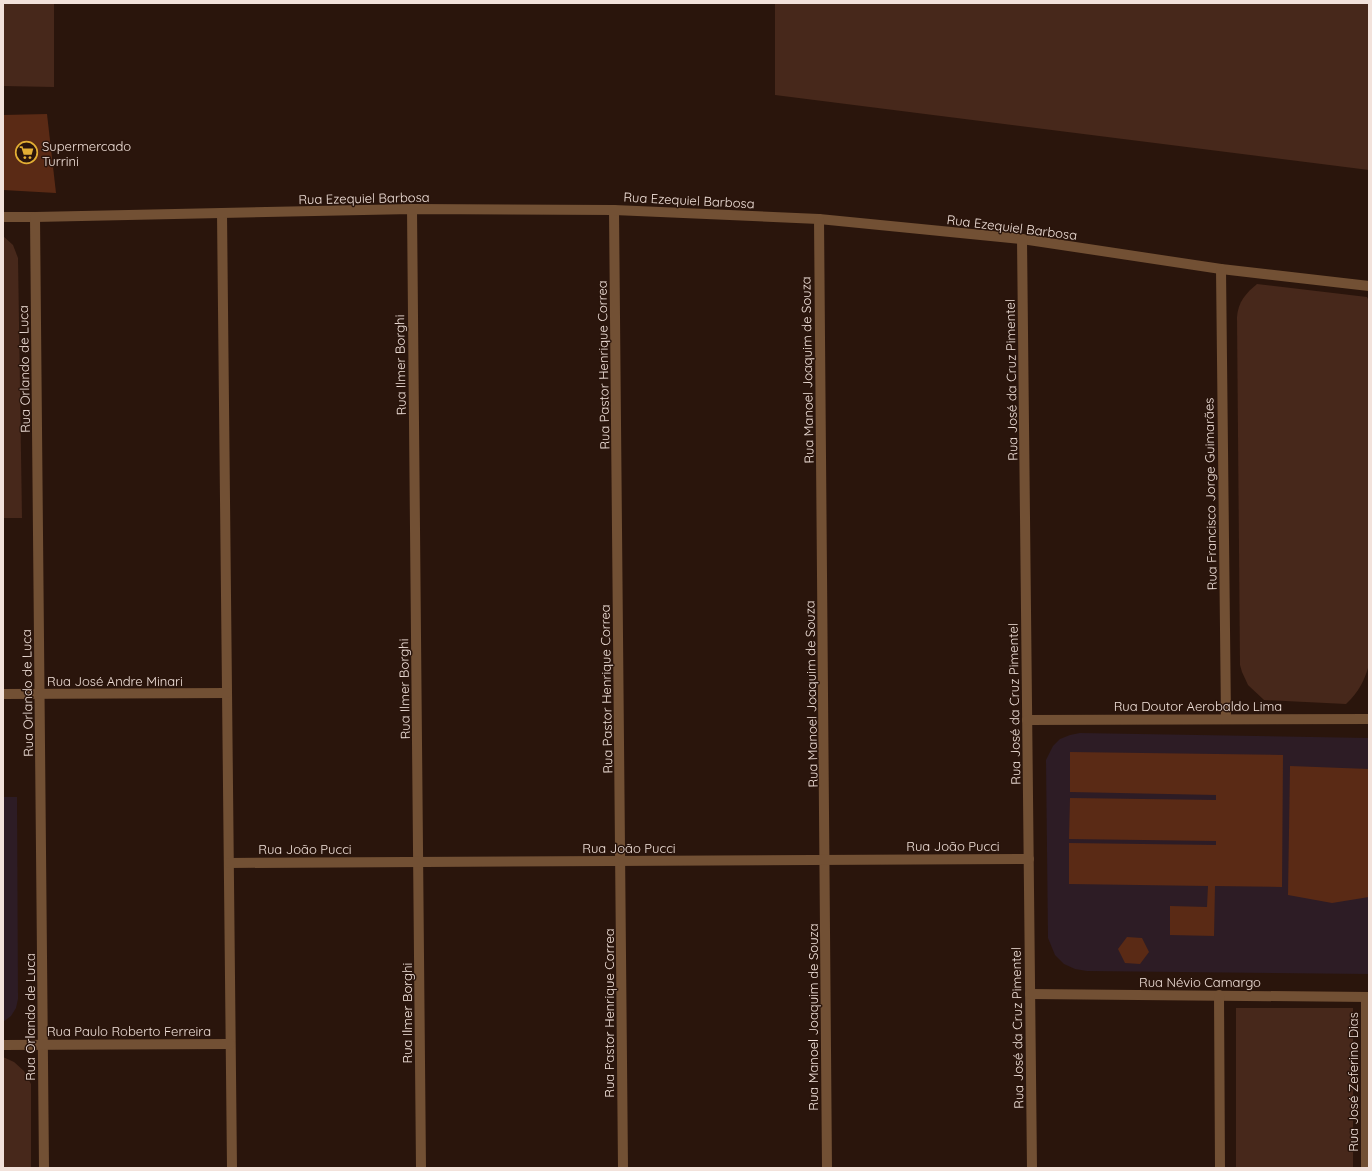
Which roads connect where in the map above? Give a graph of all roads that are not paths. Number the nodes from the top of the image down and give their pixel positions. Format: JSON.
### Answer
{"nodes":[{"id":1,"x":412,"y":209,"type":"junction"},
{"id":2,"x":614,"y":210,"type":"junction"},
{"id":3,"x":222,"y":213,"type":"junction"},
{"id":4,"x":3,"y":217,"type":"edge"},
{"id":5,"x":35,"y":217,"type":"junction"},
{"id":6,"x":819,"y":219,"type":"junction"},
{"id":7,"x":1022,"y":240,"type":"junction"},
{"id":8,"x":1221,"y":269,"type":"junction"},
{"id":9,"x":1369,"y":286,"type":"edge"},
{"id":10,"x":227,"y":693,"type":"junction"},
{"id":11,"x":3,"y":694,"type":"edge"},
{"id":12,"x":40,"y":694,"type":"junction"},
{"id":13,"x":1226,"y":719,"type":"junction"},
{"id":14,"x":1369,"y":719,"type":"edge"},
{"id":15,"x":1027,"y":720,"type":"junction"},
{"id":16,"x":1029,"y":859,"type":"junction"},
{"id":17,"x":825,"y":860,"type":"junction"},
{"id":18,"x":621,"y":861,"type":"junction"},
{"id":19,"x":418,"y":862,"type":"junction"},
{"id":20,"x":228,"y":863,"type":"junction"},
{"id":21,"x":1030,"y":994,"type":"junction"},
{"id":22,"x":1219,"y":995,"type":"junction"},
{"id":23,"x":1368,"y":997,"type":"edge"},
{"id":24,"x":43,"y":1044,"type":"junction"},
{"id":25,"x":230,"y":1044,"type":"junction"},
{"id":26,"x":3,"y":1045,"type":"edge"},
{"id":27,"x":44,"y":1168,"type":"edge"},
{"id":28,"x":232,"y":1168,"type":"edge"},
{"id":29,"x":421,"y":1168,"type":"edge"},
{"id":30,"x":623,"y":1168,"type":"edge"},
{"id":31,"x":828,"y":1168,"type":"edge"},
{"id":32,"x":1032,"y":1168,"type":"edge"},
{"id":33,"x":1220,"y":1168,"type":"edge"},
{"id":34,"x":1366,"y":1168,"type":"edge"}],
"edges":[{"from":1,"to":2,"type":"street","name":"Rua Ezequiel Barbosa"},
{"from":1,"to":3,"type":"street","name":"Rua Ezequiel Barbosa"},
{"from":1,"to":19,"type":"street","name":"Rua Ilmer Borghi"},
{"from":2,"to":6,"type":"street","name":"Rua Ezequiel Barbosa"},
{"from":2,"to":18,"type":"street","name":"Rua Pastor Henrique Correa"},
{"from":3,"to":5,"type":"street","name":"Rua Ezequiel Barbosa"},
{"from":3,"to":10,"type":"street"},
{"from":4,"to":5,"type":"street","name":"Rua Ezequiel Barbosa"},
{"from":5,"to":12,"type":"street","name":"Rua Orlando de Luca"},
{"from":6,"to":7,"type":"street","name":"Rua Ezequiel Barbosa"},
{"from":6,"to":17,"type":"street","name":"Rua Manoel Joaquim de Souza"},
{"from":7,"to":8,"type":"street","name":"Rua Ezequiel Barbosa"},
{"from":7,"to":15,"type":"street","name":"Rua José da Cruz Pimentel"},
{"from":8,"to":9,"type":"street","name":"Rua Ezequiel Barbosa"},
{"from":8,"to":13,"type":"street","name":"Rua Francisco Jorge Guimarães"},
{"from":10,"to":12,"type":"street","name":"Rua José Andre Minari"},
{"from":10,"to":20,"type":"street"},
{"from":11,"to":12,"type":"street","name":"Rua José Andre Minari"},
{"from":12,"to":24,"type":"street","name":"Rua Orlando de Luca"},
{"from":13,"to":14,"type":"street","name":"Rua Doutor Aerobaldo Lima"},
{"from":13,"to":15,"type":"street","name":"Rua Doutor Aerobaldo Lima"},
{"from":15,"to":16,"type":"street","name":"Rua José da Cruz Pimentel"},
{"from":16,"to":17,"type":"street","name":"Rua João Pucci"},
{"from":16,"to":21,"type":"street","name":"Rua José da Cruz Pimentel"},
{"from":17,"to":18,"type":"street","name":"Rua João Pucci"},
{"from":17,"to":31,"type":"street","name":"Rua Manoel Joaquim de Souza"},
{"from":18,"to":19,"type":"street","name":"Rua João Pucci"},
{"from":18,"to":30,"type":"street","name":"Rua Pastor Henrique Correa"},
{"from":19,"to":20,"type":"street","name":"Rua João Pucci"},
{"from":19,"to":29,"type":"street","name":"Rua Ilmer Borghi"},
{"from":20,"to":25,"type":"street"},
{"from":21,"to":22,"type":"street","name":"Rua Névio Camargo"},
{"from":21,"to":32,"type":"street","name":"Rua José da Cruz Pimentel"},
{"from":22,"to":23,"type":"street","name":"Rua Névio Camargo"},
{"from":22,"to":33,"type":"street"},
{"from":23,"to":34,"type":"street","name":"Rua José Zeferino Dias"},
{"from":24,"to":25,"type":"street","name":"Rua Paulo Roberto Ferreira"},
{"from":24,"to":26,"type":"street","name":"Rua Paulo Roberto Ferreira"},
{"from":24,"to":27,"type":"street","name":"Rua Orlando de Luca"},
{"from":25,"to":28,"type":"street"}]}
